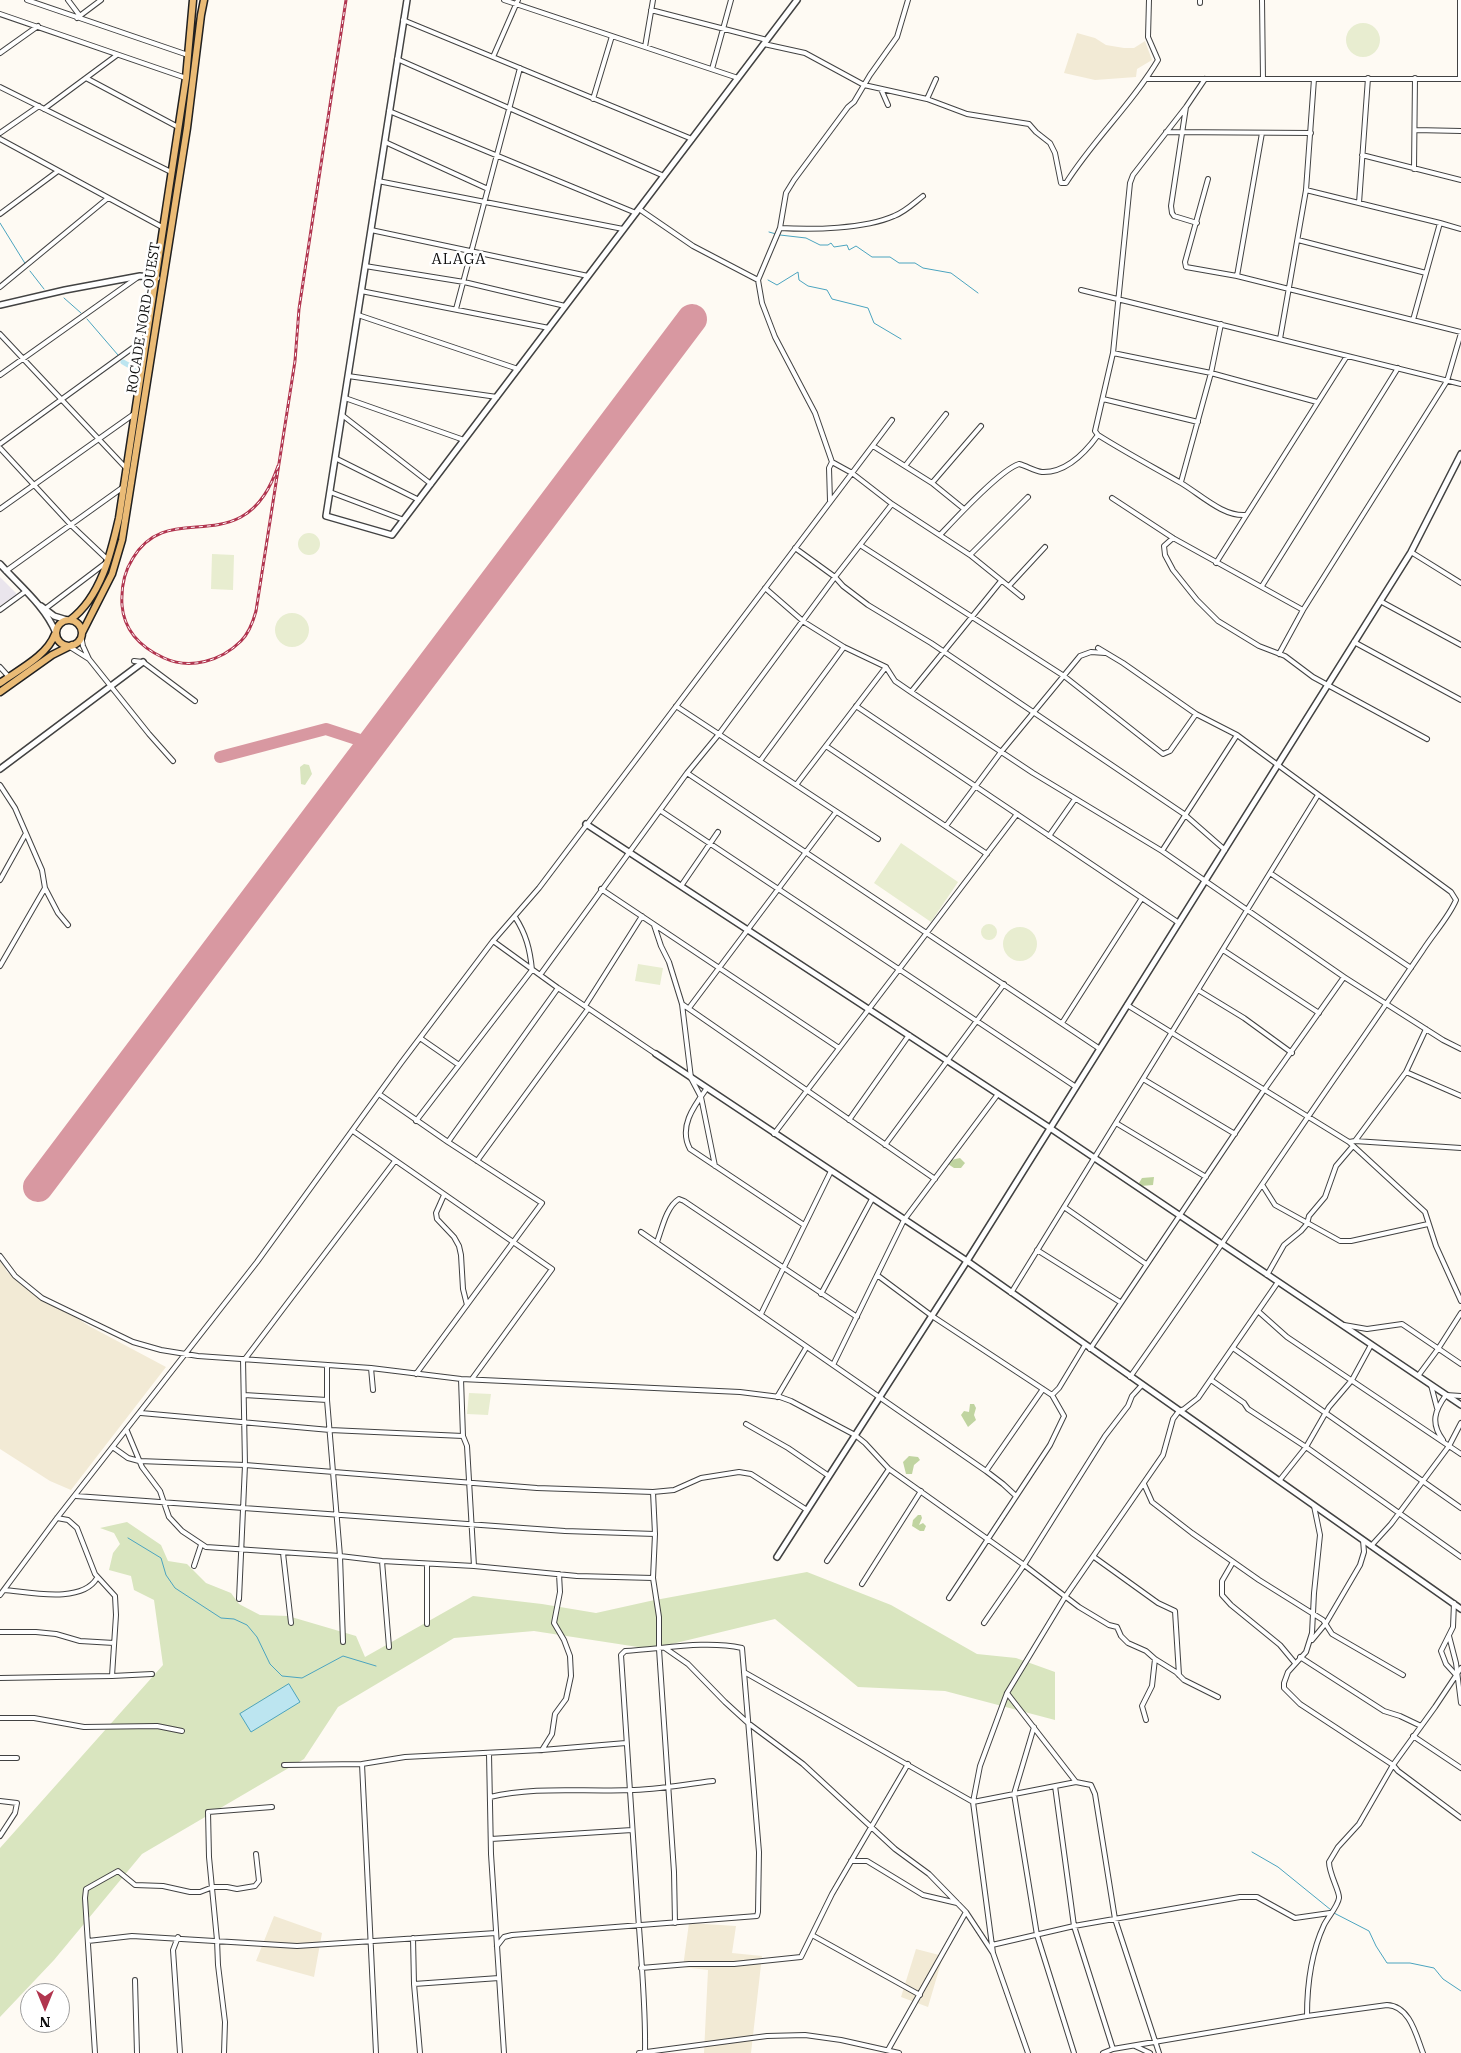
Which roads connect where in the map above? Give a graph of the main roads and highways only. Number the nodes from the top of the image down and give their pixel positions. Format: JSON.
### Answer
{"nodes":[{"id":1,"x":193,"y":0,"type":"edge"},
{"id":2,"x":204,"y":0,"type":"edge"},
{"id":3,"x":69,"y":620,"type":"junction"},
{"id":4,"x":56,"y":633,"type":"junction"},
{"id":5,"x":82,"y":635,"type":"junction"},
{"id":6,"x":69,"y":646,"type":"junction"},
{"id":7,"x":0,"y":683,"type":"edge"},
{"id":8,"x":0,"y":692,"type":"edge"}],
"edges":[{"from":1,"to":3,"type":"main road","name":"ROCADE NORD-OUEST"},
{"from":2,"to":5,"type":"main road","name":"ROCADE NORD-OUEST"},
{"from":3,"to":4,"type":"main road"},
{"from":3,"to":5,"type":"main road"},
{"from":4,"to":6,"type":"main road"},
{"from":4,"to":7,"type":"main road"},
{"from":5,"to":6,"type":"main road"},
{"from":6,"to":8,"type":"main road"}]}
